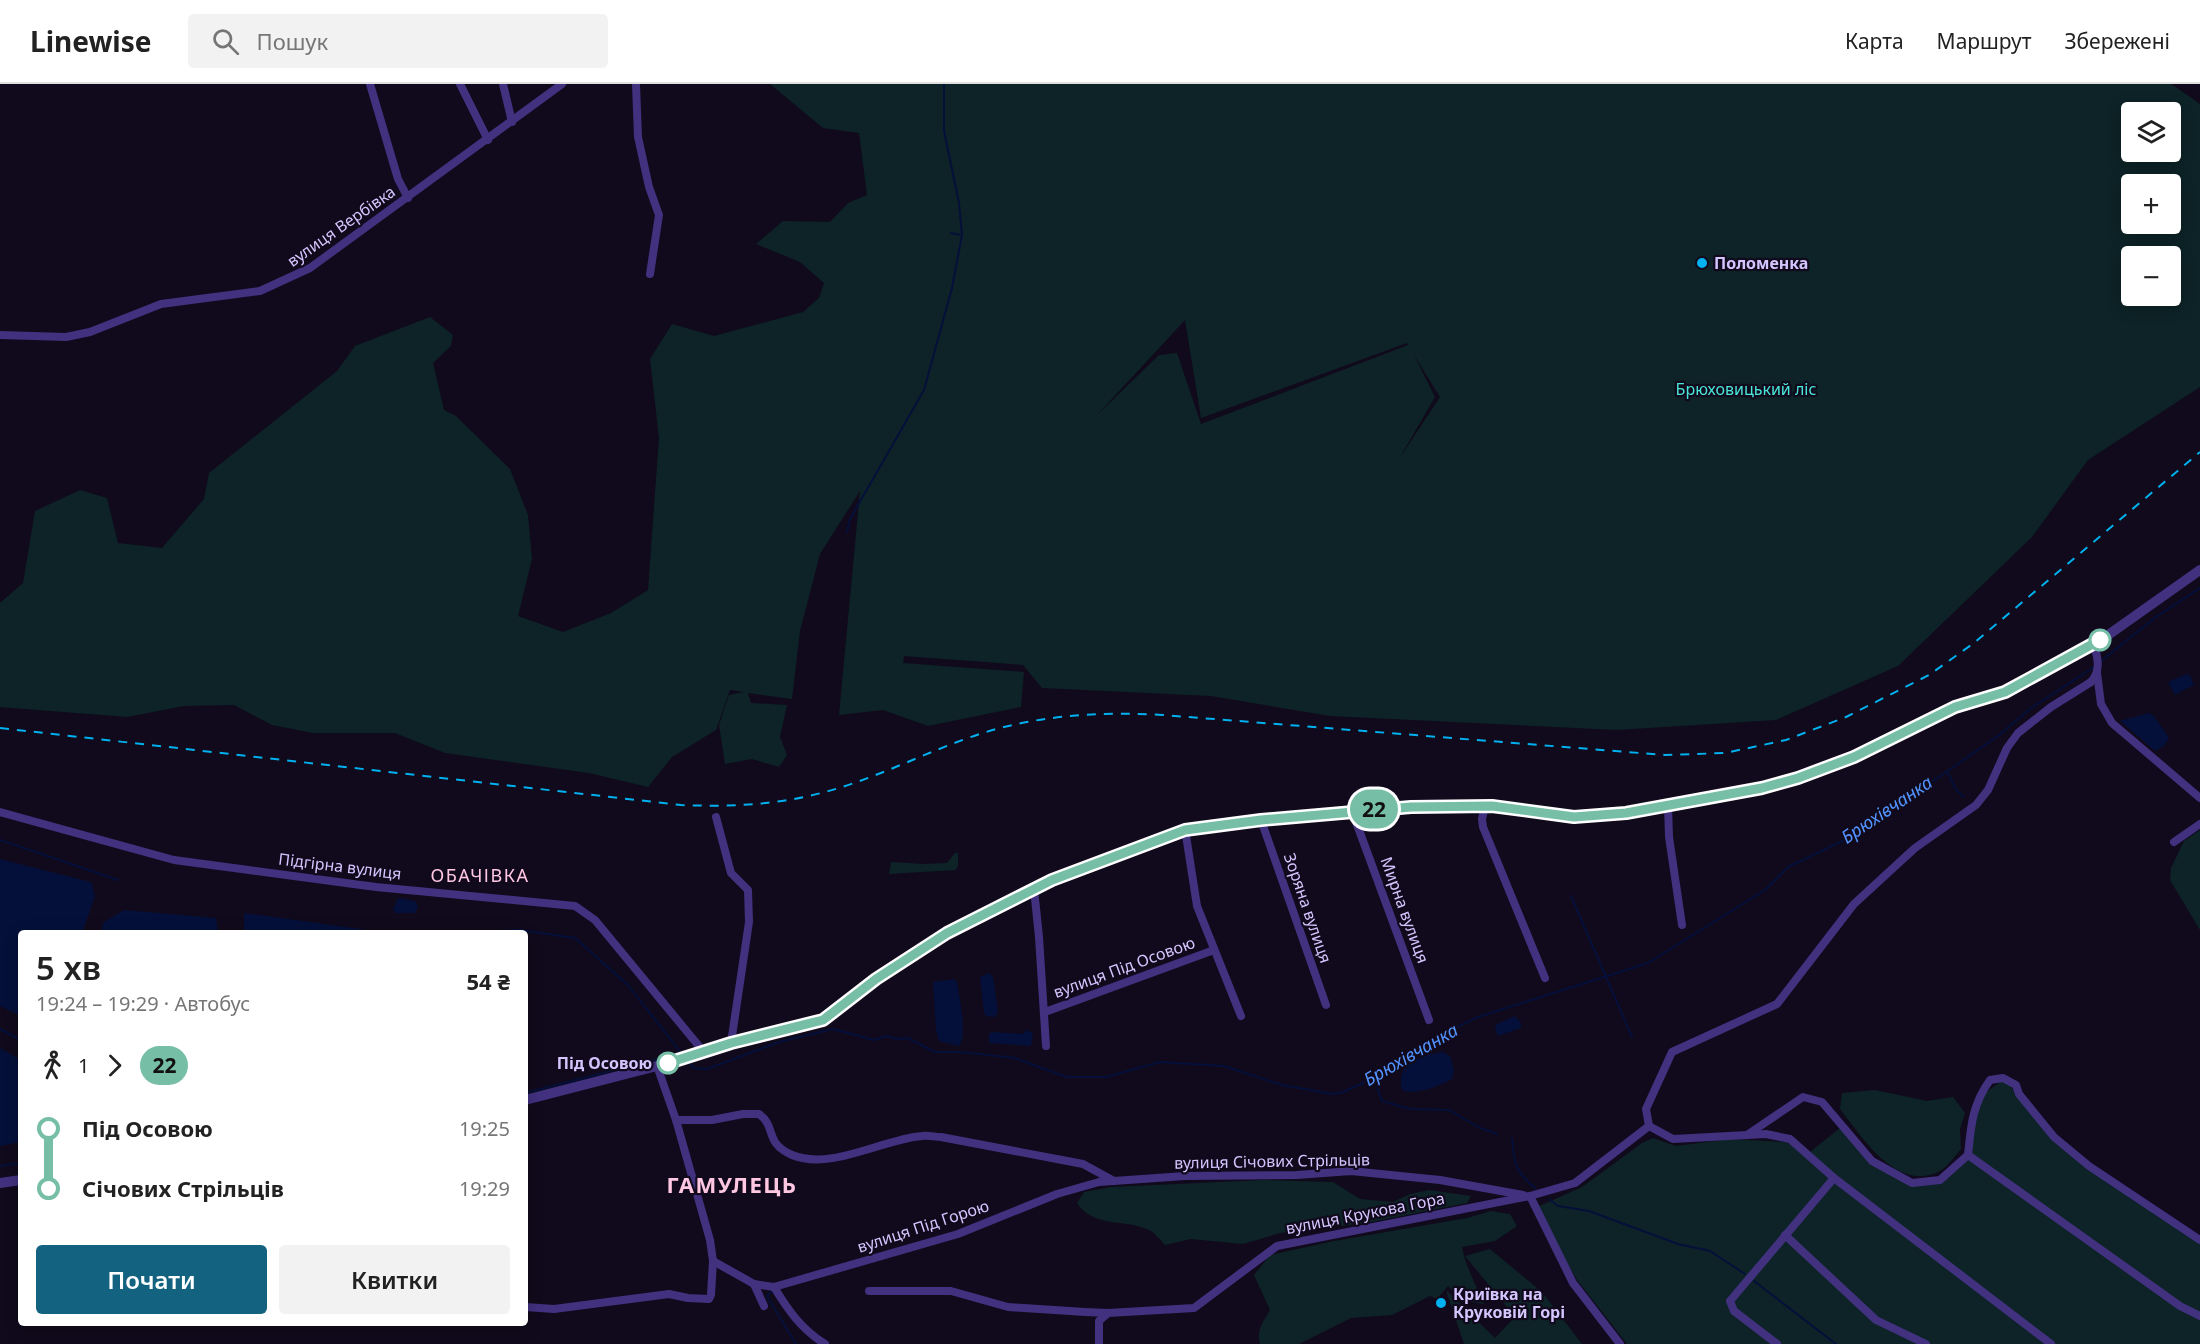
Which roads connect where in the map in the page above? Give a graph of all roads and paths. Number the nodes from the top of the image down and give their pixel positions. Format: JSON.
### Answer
{"nodes":[{"id":1,"x":370,"y":84,"type":"edge"},
{"id":2,"x":460,"y":84,"type":"edge"},
{"id":3,"x":503,"y":84,"type":"edge"},
{"id":4,"x":562,"y":84,"type":"edge"},
{"id":5,"x":636,"y":84,"type":"edge"},
{"id":6,"x":512,"y":122,"type":"junction"},
{"id":7,"x":488,"y":140,"type":"junction"},
{"id":8,"x":408,"y":198,"type":"junction"},
{"id":9,"x":650,"y":274,"type":"dead end"},
{"id":10,"x":0,"y":335,"type":"edge"},
{"id":11,"x":2200,"y":570,"type":"edge"},
{"id":12,"x":2094,"y":645,"type":"junction"},
{"id":13,"x":2098,"y":672,"type":"junction"},
{"id":14,"x":2200,"y":798,"type":"edge"},
{"id":15,"x":1668,"y":805,"type":"junction"},
{"id":16,"x":1485,"y":806,"type":"junction"},
{"id":17,"x":1352,"y":811,"type":"junction"},
{"id":18,"x":0,"y":812,"type":"edge"},
{"id":19,"x":716,"y":817,"type":"dead end"},
{"id":20,"x":1261,"y":820,"type":"junction"},
{"id":21,"x":2200,"y":824,"type":"edge"},
{"id":22,"x":1185,"y":830,"type":"junction"},
{"id":23,"x":2174,"y":842,"type":"dead end"},
{"id":24,"x":1034,"y":889,"type":"junction"},
{"id":25,"x":1682,"y":925,"type":"dead end"},
{"id":26,"x":1214,"y":950,"type":"junction"},
{"id":27,"x":1545,"y":978,"type":"dead end"},
{"id":28,"x":1326,"y":1005,"type":"dead end"},
{"id":29,"x":1045,"y":1012,"type":"junction"},
{"id":30,"x":1241,"y":1016,"type":"dead end"},
{"id":31,"x":1429,"y":1020,"type":"dead end"},
{"id":32,"x":731,"y":1043,"type":"junction"},
{"id":33,"x":1046,"y":1046,"type":"dead end"},
{"id":34,"x":698,"y":1052,"type":"junction"},
{"id":35,"x":657,"y":1066,"type":"junction"},
{"id":36,"x":528,"y":1099,"type":"edge"},
{"id":37,"x":676,"y":1120,"type":"junction"},
{"id":38,"x":1649,"y":1126,"type":"junction"},
{"id":39,"x":1747,"y":1135,"type":"junction"},
{"id":40,"x":1968,"y":1155,"type":"junction"},
{"id":41,"x":1834,"y":1178,"type":"junction"},
{"id":42,"x":18,"y":1180,"type":"edge"},
{"id":43,"x":1114,"y":1181,"type":"junction"},
{"id":44,"x":0,"y":1183,"type":"edge"},
{"id":45,"x":1530,"y":1196,"type":"junction"},
{"id":46,"x":1785,"y":1235,"type":"junction"},
{"id":47,"x":2200,"y":1240,"type":"edge"},
{"id":48,"x":713,"y":1261,"type":"junction"},
{"id":49,"x":754,"y":1284,"type":"junction"},
{"id":50,"x":774,"y":1287,"type":"junction"},
{"id":51,"x":869,"y":1292,"type":"dead end"},
{"id":52,"x":764,"y":1306,"type":"dead end"},
{"id":53,"x":528,"y":1307,"type":"edge"},
{"id":54,"x":1108,"y":1313,"type":"junction"},
{"id":55,"x":2200,"y":1316,"type":"edge"},
{"id":56,"x":825,"y":1344,"type":"edge"},
{"id":57,"x":1100,"y":1344,"type":"edge"},
{"id":58,"x":1620,"y":1344,"type":"edge"},
{"id":59,"x":1777,"y":1344,"type":"edge"},
{"id":60,"x":1926,"y":1344,"type":"edge"},
{"id":61,"x":2051,"y":1344,"type":"edge"}],
"edges":[{"from":1,"to":8,"type":"street"},
{"from":2,"to":7,"type":"street"},
{"from":3,"to":6,"type":"street"},
{"from":4,"to":6,"type":"street","name":"вулиця Вербівка"},
{"from":5,"to":9,"type":"street"},
{"from":6,"to":7,"type":"street","name":"вулиця Вербівка"},
{"from":7,"to":8,"type":"street","name":"вулиця Вербівка"},
{"from":8,"to":10,"type":"street","name":"вулиця Вербівка"},
{"from":11,"to":12,"type":"street"},
{"from":12,"to":13,"type":"street"},
{"from":12,"to":15,"type":"street"},
{"from":13,"to":14,"type":"street"},
{"from":13,"to":38,"type":"street"},
{"from":15,"to":16,"type":"street"},
{"from":15,"to":25,"type":"street"},
{"from":16,"to":17,"type":"street"},
{"from":16,"to":27,"type":"street"},
{"from":17,"to":20,"type":"street"},
{"from":17,"to":31,"type":"street","name":"Мирна вулиця"},
{"from":18,"to":34,"type":"street","name":"Підгірна вулиця"},
{"from":19,"to":32,"type":"street"},
{"from":20,"to":22,"type":"street"},
{"from":20,"to":28,"type":"street","name":"Зоряна вулиця"},
{"from":21,"to":23,"type":"street"},
{"from":22,"to":24,"type":"street"},
{"from":22,"to":26,"type":"street"},
{"from":24,"to":29,"type":"street","name":"вулиця Під Осовою"},
{"from":24,"to":32,"type":"street"},
{"from":26,"to":29,"type":"street","name":"вулиця Під Осовою"},
{"from":26,"to":30,"type":"street"},
{"from":29,"to":33,"type":"street","name":"вулиця Під Осовою"},
{"from":32,"to":34,"type":"street"},
{"from":34,"to":35,"type":"street"},
{"from":35,"to":36,"type":"street"},
{"from":35,"to":37,"type":"street"},
{"from":37,"to":43,"type":"street"},
{"from":37,"to":48,"type":"street"},
{"from":38,"to":39,"type":"street"},
{"from":38,"to":45,"type":"street","name":"вулиця Січових Стрільців"},
{"from":39,"to":40,"type":"street"},
{"from":39,"to":41,"type":"street"},
{"from":40,"to":47,"type":"street"},
{"from":40,"to":55,"type":"street"},
{"from":41,"to":46,"type":"street"},
{"from":41,"to":61,"type":"street"},
{"from":42,"to":44,"type":"street"},
{"from":43,"to":45,"type":"street","name":"вулиця Січових Стрільців"},
{"from":43,"to":50,"type":"street","name":"вулиця Під Горою"},
{"from":45,"to":54,"type":"street","name":"вулиця Крукова Гора"},
{"from":45,"to":58,"type":"street"},
{"from":46,"to":59,"type":"street"},
{"from":46,"to":60,"type":"street"},
{"from":48,"to":49,"type":"street"},
{"from":48,"to":53,"type":"street"},
{"from":49,"to":50,"type":"street"},
{"from":49,"to":52,"type":"street"},
{"from":50,"to":56,"type":"street"},
{"from":51,"to":54,"type":"street","name":"вулиця Крукова Гора"},
{"from":54,"to":57,"type":"street"}]}
